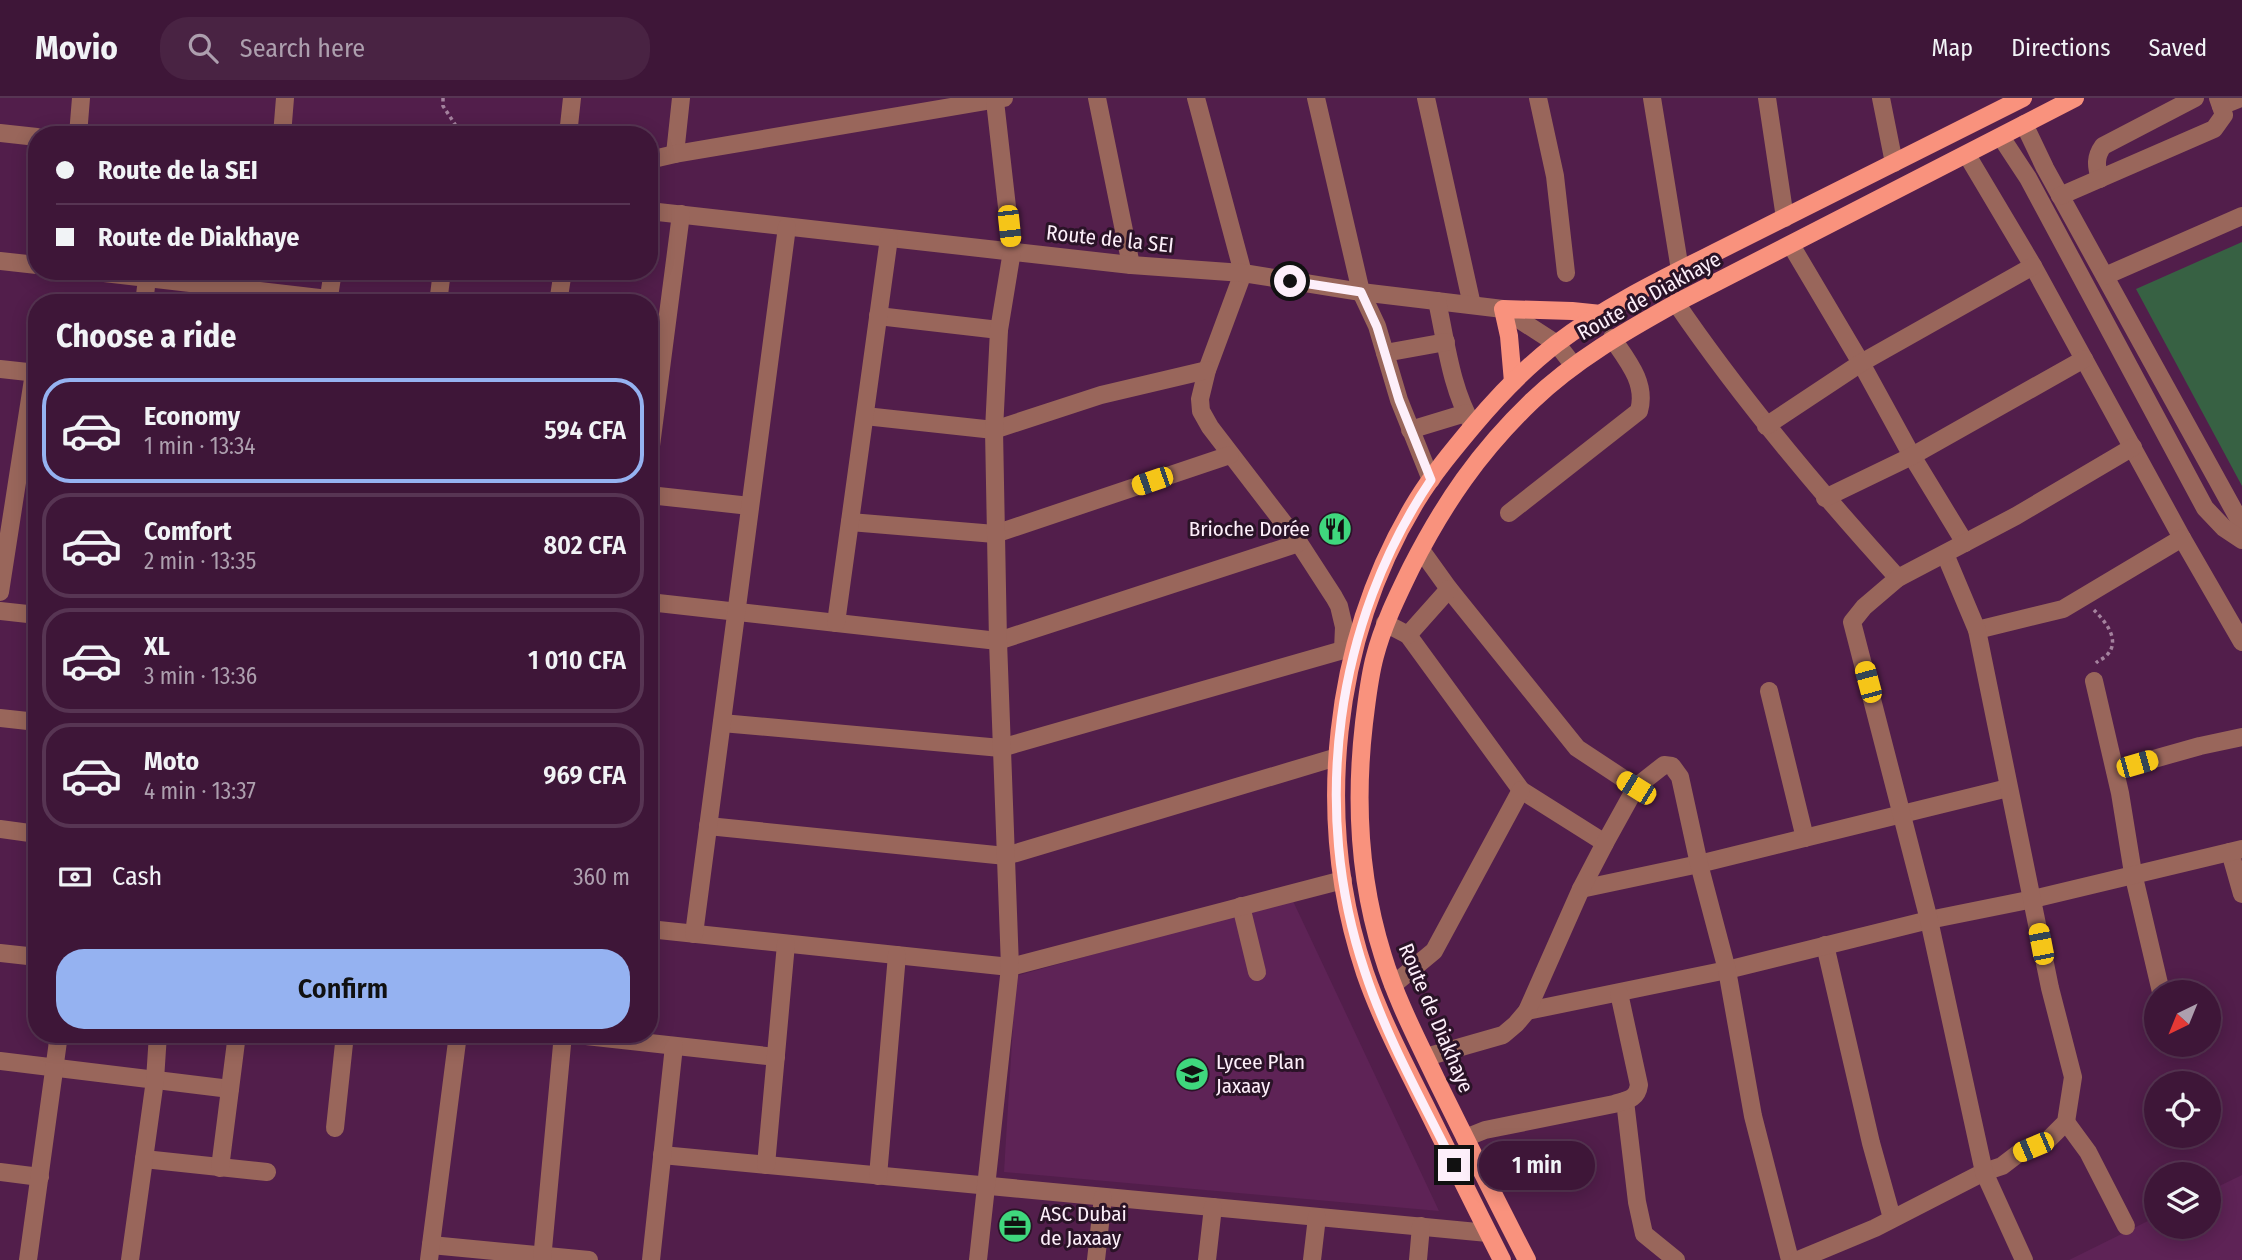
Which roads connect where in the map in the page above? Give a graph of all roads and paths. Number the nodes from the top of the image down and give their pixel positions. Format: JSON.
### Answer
{"nodes":[{"id":1,"x":82,"y":98,"type":"edge"},
{"id":2,"x":285,"y":98,"type":"edge"},
{"id":3,"x":443,"y":98,"type":"edge"},
{"id":4,"x":572,"y":98,"type":"edge"},
{"id":5,"x":681,"y":98,"type":"edge"},
{"id":6,"x":1097,"y":98,"type":"edge"},
{"id":7,"x":1196,"y":98,"type":"edge"},
{"id":8,"x":1316,"y":98,"type":"edge"},
{"id":9,"x":1426,"y":98,"type":"edge"},
{"id":10,"x":1538,"y":98,"type":"edge"},
{"id":11,"x":1652,"y":98,"type":"edge"},
{"id":12,"x":1767,"y":98,"type":"edge"},
{"id":13,"x":1881,"y":98,"type":"edge"},
{"id":14,"x":2023,"y":98,"type":"edge"},
{"id":15,"x":2075,"y":98,"type":"edge"},
{"id":16,"x":2195,"y":98,"type":"edge"},
{"id":17,"x":2241,"y":98,"type":"edge"},
{"id":18,"x":999,"y":99,"type":"edge"},
{"id":19,"x":2219,"y":102,"type":"edge"},
{"id":20,"x":1997,"y":104,"type":"edge"},
{"id":21,"x":2024,"y":124,"type":"junction"},
{"id":22,"x":79,"y":126,"type":"edge"},
{"id":23,"x":283,"y":126,"type":"edge"},
{"id":24,"x":456,"y":126,"type":"edge"},
{"id":25,"x":569,"y":126,"type":"edge"},
{"id":26,"x":0,"y":133,"type":"edge"},
{"id":27,"x":28,"y":136,"type":"edge"},
{"id":28,"x":2001,"y":137,"type":"junction"},
{"id":29,"x":676,"y":154,"type":"junction"},
{"id":30,"x":1968,"y":155,"type":"junction"},
{"id":31,"x":658,"y":158,"type":"edge"},
{"id":32,"x":1894,"y":163,"type":"junction"},
{"id":33,"x":2100,"y":179,"type":"junction"},
{"id":34,"x":2060,"y":196,"type":"junction"},
{"id":35,"x":658,"y":212,"type":"edge"},
{"id":36,"x":681,"y":214,"type":"junction"},
{"id":37,"x":2242,"y":216,"type":"edge"},
{"id":38,"x":1785,"y":218,"type":"junction"},
{"id":39,"x":787,"y":227,"type":"junction"},
{"id":40,"x":889,"y":238,"type":"junction"},
{"id":41,"x":1791,"y":245,"type":"junction"},
{"id":42,"x":1012,"y":251,"type":"junction"},
{"id":43,"x":0,"y":261,"type":"edge"},
{"id":44,"x":28,"y":264,"type":"edge"},
{"id":45,"x":1131,"y":265,"type":"junction"},
{"id":46,"x":2033,"y":267,"type":"junction"},
{"id":47,"x":1680,"y":270,"type":"junction"},
{"id":48,"x":1243,"y":273,"type":"junction"},
{"id":49,"x":1566,"y":273,"type":"dead end"},
{"id":50,"x":2105,"y":276,"type":"junction"},
{"id":51,"x":183,"y":280,"type":"edge"},
{"id":52,"x":1361,"y":292,"type":"junction"},
{"id":53,"x":280,"y":294,"type":"edge"},
{"id":54,"x":1437,"y":301,"type":"junction"},
{"id":55,"x":1676,"y":303,"type":"junction"},
{"id":56,"x":1472,"y":305,"type":"junction"},
{"id":57,"x":1503,"y":309,"type":"junction"},
{"id":58,"x":1601,"y":314,"type":"junction"},
{"id":59,"x":878,"y":316,"type":"junction"},
{"id":60,"x":999,"y":330,"type":"junction"},
{"id":61,"x":1612,"y":338,"type":"junction"},
{"id":62,"x":1446,"y":342,"type":"junction"},
{"id":63,"x":1556,"y":344,"type":"junction"},
{"id":64,"x":1385,"y":353,"type":"junction"},
{"id":65,"x":2084,"y":359,"type":"junction"},
{"id":66,"x":1861,"y":363,"type":"junction"},
{"id":67,"x":1574,"y":366,"type":"junction"},
{"id":68,"x":0,"y":369,"type":"edge"},
{"id":69,"x":1208,"y":370,"type":"junction"},
{"id":70,"x":28,"y":372,"type":"edge"},
{"id":71,"x":1513,"y":382,"type":"junction"},
{"id":72,"x":658,"y":392,"type":"edge"},
{"id":73,"x":865,"y":416,"type":"junction"},
{"id":74,"x":1469,"y":419,"type":"junction"},
{"id":75,"x":1766,"y":426,"type":"junction"},
{"id":76,"x":994,"y":430,"type":"junction"},
{"id":77,"x":1410,"y":430,"type":"junction"},
{"id":78,"x":2133,"y":447,"type":"junction"},
{"id":79,"x":1230,"y":454,"type":"junction"},
{"id":80,"x":1912,"y":456,"type":"junction"},
{"id":81,"x":28,"y":477,"type":"edge"},
{"id":82,"x":1431,"y":480,"type":"junction"},
{"id":83,"x":2225,"y":493,"type":"junction"},
{"id":84,"x":658,"y":496,"type":"edge"},
{"id":85,"x":1825,"y":498,"type":"junction"},
{"id":86,"x":750,"y":506,"type":"junction"},
{"id":87,"x":2242,"y":511,"type":"edge"},
{"id":88,"x":1509,"y":513,"type":"dead end"},
{"id":89,"x":850,"y":522,"type":"junction"},
{"id":90,"x":2242,"y":524,"type":"edge"},
{"id":91,"x":995,"y":534,"type":"junction"},
{"id":92,"x":2182,"y":538,"type":"junction"},
{"id":93,"x":2242,"y":540,"type":"edge"},
{"id":94,"x":1965,"y":542,"type":"junction"},
{"id":95,"x":1299,"y":543,"type":"junction"},
{"id":96,"x":1420,"y":550,"type":"junction"},
{"id":97,"x":1945,"y":554,"type":"junction"},
{"id":98,"x":1898,"y":578,"type":"junction"},
{"id":99,"x":1449,"y":589,"type":"junction"},
{"id":100,"x":0,"y":592,"type":"edge"},
{"id":101,"x":2084,"y":598,"type":"junction"},
{"id":102,"x":658,"y":603,"type":"edge"},
{"id":103,"x":0,"y":611,"type":"edge"},
{"id":104,"x":736,"y":612,"type":"junction"},
{"id":105,"x":28,"y":614,"type":"edge"},
{"id":106,"x":836,"y":623,"type":"junction"},
{"id":107,"x":1385,"y":623,"type":"junction"},
{"id":108,"x":1977,"y":630,"type":"junction"},
{"id":109,"x":1408,"y":635,"type":"junction"},
{"id":110,"x":998,"y":641,"type":"junction"},
{"id":111,"x":2242,"y":642,"type":"edge"},
{"id":112,"x":1348,"y":652,"type":"junction"},
{"id":113,"x":2094,"y":681,"type":"joint"},
{"id":114,"x":1769,"y":691,"type":"dead end"},
{"id":115,"x":0,"y":718,"type":"edge"},
{"id":116,"x":28,"y":721,"type":"edge"},
{"id":117,"x":722,"y":723,"type":"junction"},
{"id":118,"x":2242,"y":737,"type":"edge"},
{"id":119,"x":1001,"y":748,"type":"junction"},
{"id":120,"x":1337,"y":757,"type":"junction"},
{"id":121,"x":2115,"y":770,"type":"junction"},
{"id":122,"x":1636,"y":788,"type":"junction"},
{"id":123,"x":2008,"y":788,"type":"junction"},
{"id":124,"x":1521,"y":790,"type":"junction"},
{"id":125,"x":1903,"y":814,"type":"junction"},
{"id":126,"x":708,"y":825,"type":"junction"},
{"id":127,"x":0,"y":830,"type":"edge"},
{"id":128,"x":28,"y":833,"type":"edge"},
{"id":129,"x":1805,"y":838,"type":"junction"},
{"id":130,"x":1605,"y":843,"type":"junction"},
{"id":131,"x":2236,"y":850,"type":"edge"},
{"id":132,"x":1006,"y":856,"type":"junction"},
{"id":133,"x":1699,"y":864,"type":"junction"},
{"id":134,"x":2133,"y":873,"type":"junction"},
{"id":135,"x":1343,"y":880,"type":"junction"},
{"id":136,"x":1581,"y":889,"type":"junction"},
{"id":137,"x":2242,"y":894,"type":"edge"},
{"id":138,"x":2032,"y":899,"type":"junction"},
{"id":139,"x":1241,"y":906,"type":"junction"},
{"id":140,"x":1929,"y":920,"type":"junction"},
{"id":141,"x":658,"y":930,"type":"edge"},
{"id":142,"x":694,"y":934,"type":"junction"},
{"id":143,"x":786,"y":944,"type":"junction"},
{"id":144,"x":1825,"y":946,"type":"junction"},
{"id":145,"x":0,"y":953,"type":"edge"},
{"id":146,"x":897,"y":955,"type":"junction"},
{"id":147,"x":28,"y":956,"type":"edge"},
{"id":148,"x":1010,"y":967,"type":"junction"},
{"id":149,"x":1727,"y":970,"type":"junction"},
{"id":150,"x":1257,"y":972,"type":"dead end"},
{"id":151,"x":2158,"y":980,"type":"edge"},
{"id":152,"x":1393,"y":985,"type":"junction"},
{"id":153,"x":1619,"y":993,"type":"junction"},
{"id":154,"x":1527,"y":1011,"type":"junction"},
{"id":155,"x":58,"y":1043,"type":"edge"},
{"id":156,"x":157,"y":1043,"type":"edge"},
{"id":157,"x":236,"y":1043,"type":"edge"},
{"id":158,"x":344,"y":1043,"type":"edge"},
{"id":159,"x":457,"y":1043,"type":"edge"},
{"id":160,"x":562,"y":1043,"type":"edge"},
{"id":161,"x":648,"y":1043,"type":"edge"},
{"id":162,"x":674,"y":1046,"type":"junction"},
{"id":163,"x":776,"y":1057,"type":"junction"},
{"id":164,"x":1426,"y":1057,"type":"junction"},
{"id":165,"x":0,"y":1061,"type":"edge"},
{"id":166,"x":55,"y":1068,"type":"junction"},
{"id":167,"x":155,"y":1080,"type":"junction"},
{"id":168,"x":230,"y":1089,"type":"junction"},
{"id":169,"x":1625,"y":1101,"type":"junction"},
{"id":170,"x":2066,"y":1122,"type":"junction"},
{"id":171,"x":335,"y":1128,"type":"dead end"},
{"id":172,"x":1465,"y":1138,"type":"junction"},
{"id":173,"x":662,"y":1156,"type":"junction"},
{"id":174,"x":144,"y":1159,"type":"junction"},
{"id":175,"x":766,"y":1165,"type":"junction"},
{"id":176,"x":220,"y":1168,"type":"junction"},
{"id":177,"x":0,"y":1172,"type":"edge"},
{"id":178,"x":267,"y":1172,"type":"dead end"},
{"id":179,"x":1984,"y":1172,"type":"junction"},
{"id":180,"x":878,"y":1176,"type":"junction"},
{"id":181,"x":40,"y":1177,"type":"junction"},
{"id":182,"x":986,"y":1186,"type":"junction"},
{"id":183,"x":1103,"y":1197,"type":"junction"},
{"id":184,"x":1213,"y":1207,"type":"junction"},
{"id":185,"x":1317,"y":1217,"type":"junction"},
{"id":186,"x":1892,"y":1218,"type":"junction"},
{"id":187,"x":1421,"y":1226,"type":"junction"},
{"id":188,"x":2126,"y":1226,"type":"dead end"},
{"id":189,"x":1488,"y":1233,"type":"junction"},
{"id":190,"x":430,"y":1252,"type":"edge"},
{"id":191,"x":542,"y":1258,"type":"edge"},
{"id":192,"x":29,"y":1260,"type":"edge"},
{"id":193,"x":130,"y":1260,"type":"edge"},
{"id":194,"x":589,"y":1260,"type":"edge"},
{"id":195,"x":651,"y":1260,"type":"edge"},
{"id":196,"x":978,"y":1260,"type":"edge"},
{"id":197,"x":1096,"y":1260,"type":"edge"},
{"id":198,"x":1207,"y":1260,"type":"edge"},
{"id":199,"x":1312,"y":1260,"type":"edge"},
{"id":200,"x":1418,"y":1260,"type":"edge"},
{"id":201,"x":1502,"y":1260,"type":"edge"},
{"id":202,"x":1527,"y":1260,"type":"edge"},
{"id":203,"x":1676,"y":1260,"type":"edge"},
{"id":204,"x":1790,"y":1260,"type":"edge"},
{"id":205,"x":1798,"y":1260,"type":"edge"},
{"id":206,"x":2024,"y":1260,"type":"edge"}],
"edges":[{"from":1,"to":22,"type":"street"},
{"from":2,"to":23,"type":"street"},
{"from":3,"to":24,"type":"path"},
{"from":4,"to":25,"type":"street"},
{"from":5,"to":29,"type":"street"},
{"from":6,"to":45,"type":"street"},
{"from":7,"to":48,"type":"street"},
{"from":8,"to":52,"type":"street"},
{"from":9,"to":56,"type":"street"},
{"from":10,"to":49,"type":"street"},
{"from":11,"to":47,"type":"street"},
{"from":12,"to":38,"type":"street"},
{"from":13,"to":32,"type":"street"},
{"from":14,"to":20,"type":"main road","name":"Route de Diakhaye"},
{"from":15,"to":21,"type":"main road","name":"Route de Diakhaye"},
{"from":16,"to":33,"type":"street"},
{"from":17,"to":19,"type":"street"},
{"from":18,"to":29,"type":"street"},
{"from":18,"to":42,"type":"street"},
{"from":19,"to":33,"type":"street"},
{"from":20,"to":32,"type":"main road","name":"Route de Diakhaye"},
{"from":21,"to":28,"type":"main road","name":"Route de Diakhaye"},
{"from":21,"to":34,"type":"street"},
{"from":26,"to":27,"type":"street"},
{"from":28,"to":30,"type":"main road","name":"Route de Diakhaye"},
{"from":28,"to":93,"type":"street"},
{"from":29,"to":31,"type":"street"},
{"from":30,"to":41,"type":"main road","name":"Route de Diakhaye"},
{"from":30,"to":46,"type":"street"},
{"from":32,"to":38,"type":"main road","name":"Route de Diakhaye"},
{"from":33,"to":34,"type":"street"},
{"from":34,"to":50,"type":"street"},
{"from":35,"to":36,"type":"street","name":"Route de la SEI"},
{"from":36,"to":39,"type":"street","name":"Route de la SEI"},
{"from":36,"to":72,"type":"street"},
{"from":37,"to":50,"type":"street"},
{"from":38,"to":47,"type":"main road","name":"Route de Diakhaye"},
{"from":39,"to":40,"type":"street","name":"Route de la SEI"},
{"from":39,"to":86,"type":"street"},
{"from":40,"to":42,"type":"street","name":"Route de la SEI"},
{"from":40,"to":59,"type":"street"},
{"from":41,"to":55,"type":"main road","name":"Route de Diakhaye"},
{"from":41,"to":66,"type":"street"},
{"from":42,"to":45,"type":"street","name":"Route de la SEI"},
{"from":42,"to":60,"type":"street"},
{"from":43,"to":44,"type":"street"},
{"from":45,"to":48,"type":"street","name":"Route de la SEI"},
{"from":46,"to":65,"type":"street"},
{"from":46,"to":66,"type":"street"},
{"from":47,"to":58,"type":"main road","name":"Route de Diakhaye"},
{"from":48,"to":52,"type":"street","name":"Route de la SEI"},
{"from":48,"to":69,"type":"street"},
{"from":50,"to":83,"type":"street"},
{"from":51,"to":53,"type":"street"},
{"from":52,"to":54,"type":"street","name":"Route de la SEI"},
{"from":52,"to":64,"type":"street"},
{"from":54,"to":56,"type":"street","name":"Route de la SEI"},
{"from":54,"to":62,"type":"street"},
{"from":55,"to":61,"type":"main road","name":"Route de Diakhaye"},
{"from":55,"to":75,"type":"street"},
{"from":56,"to":57,"type":"street","name":"Route de la SEI"},
{"from":57,"to":58,"type":"main road"},
{"from":57,"to":63,"type":"street","name":"Route de la SEI"},
{"from":57,"to":71,"type":"main road"},
{"from":58,"to":63,"type":"main road","name":"Route de Diakhaye"},
{"from":59,"to":60,"type":"street"},
{"from":59,"to":73,"type":"street"},
{"from":60,"to":76,"type":"street"},
{"from":61,"to":67,"type":"main road","name":"Route de Diakhaye"},
{"from":61,"to":88,"type":"street"},
{"from":62,"to":64,"type":"street"},
{"from":62,"to":74,"type":"street"},
{"from":63,"to":67,"type":"street","name":"Route de la SEI"},
{"from":63,"to":71,"type":"main road","name":"Route de Diakhaye"},
{"from":64,"to":77,"type":"street"},
{"from":65,"to":78,"type":"street"},
{"from":65,"to":80,"type":"street"},
{"from":66,"to":75,"type":"street"},
{"from":66,"to":80,"type":"street"},
{"from":67,"to":96,"type":"main road","name":"Route de Diakhaye"},
{"from":68,"to":70,"type":"street"},
{"from":69,"to":76,"type":"street"},
{"from":69,"to":79,"type":"street"},
{"from":71,"to":74,"type":"main road","name":"Route de Diakhaye"},
{"from":73,"to":76,"type":"street"},
{"from":73,"to":89,"type":"street"},
{"from":74,"to":77,"type":"street"},
{"from":74,"to":82,"type":"main road","name":"Route de Diakhaye"},
{"from":75,"to":85,"type":"street"},
{"from":76,"to":91,"type":"street"},
{"from":77,"to":82,"type":"street"},
{"from":78,"to":92,"type":"street"},
{"from":78,"to":94,"type":"street"},
{"from":79,"to":91,"type":"street"},
{"from":79,"to":95,"type":"street"},
{"from":80,"to":85,"type":"street"},
{"from":80,"to":94,"type":"street"},
{"from":81,"to":100,"type":"street"},
{"from":82,"to":112,"type":"main road","name":"Route de Diakhaye"},
{"from":83,"to":87,"type":"street"},
{"from":83,"to":90,"type":"street"},
{"from":84,"to":86,"type":"street"},
{"from":85,"to":98,"type":"street"},
{"from":86,"to":104,"type":"street"},
{"from":89,"to":91,"type":"street"},
{"from":89,"to":106,"type":"street"},
{"from":91,"to":110,"type":"street"},
{"from":92,"to":101,"type":"street"},
{"from":92,"to":111,"type":"street"},
{"from":94,"to":97,"type":"street"},
{"from":95,"to":110,"type":"street"},
{"from":95,"to":112,"type":"street"},
{"from":96,"to":99,"type":"street"},
{"from":96,"to":107,"type":"main road","name":"Route de Diakhaye"},
{"from":97,"to":98,"type":"street"},
{"from":97,"to":108,"type":"street"},
{"from":98,"to":125,"type":"street"},
{"from":99,"to":109,"type":"street"},
{"from":99,"to":122,"type":"street"},
{"from":101,"to":108,"type":"street"},
{"from":101,"to":113,"type":"path"},
{"from":102,"to":104,"type":"street"},
{"from":103,"to":105,"type":"street"},
{"from":104,"to":106,"type":"street"},
{"from":104,"to":117,"type":"street"},
{"from":106,"to":110,"type":"street"},
{"from":107,"to":109,"type":"street"},
{"from":107,"to":152,"type":"main road","name":"Route de Diakhaye"},
{"from":108,"to":123,"type":"street"},
{"from":109,"to":124,"type":"street"},
{"from":110,"to":119,"type":"street"},
{"from":112,"to":119,"type":"street"},
{"from":112,"to":120,"type":"main road","name":"Route de Diakhaye"},
{"from":113,"to":121,"type":"street"},
{"from":114,"to":129,"type":"street"},
{"from":115,"to":116,"type":"street"},
{"from":117,"to":119,"type":"street"},
{"from":117,"to":126,"type":"street"},
{"from":118,"to":121,"type":"street"},
{"from":119,"to":132,"type":"street"},
{"from":120,"to":132,"type":"street"},
{"from":120,"to":135,"type":"main road","name":"Route de Diakhaye"},
{"from":121,"to":134,"type":"street"},
{"from":122,"to":130,"type":"street"},
{"from":122,"to":133,"type":"street"},
{"from":123,"to":125,"type":"street"},
{"from":123,"to":138,"type":"street"},
{"from":124,"to":130,"type":"street"},
{"from":124,"to":152,"type":"street"},
{"from":125,"to":129,"type":"street"},
{"from":125,"to":140,"type":"street"},
{"from":126,"to":132,"type":"street"},
{"from":126,"to":142,"type":"street"},
{"from":127,"to":128,"type":"street"},
{"from":129,"to":133,"type":"street"},
{"from":130,"to":136,"type":"street"},
{"from":131,"to":134,"type":"street"},
{"from":131,"to":137,"type":"street"},
{"from":132,"to":148,"type":"street"},
{"from":133,"to":136,"type":"street"},
{"from":133,"to":149,"type":"street"},
{"from":134,"to":138,"type":"street"},
{"from":134,"to":151,"type":"street"},
{"from":135,"to":139,"type":"street"},
{"from":135,"to":189,"type":"main road","name":"Route de Diakhaye"},
{"from":136,"to":154,"type":"street"},
{"from":138,"to":140,"type":"street"},
{"from":138,"to":170,"type":"street"},
{"from":139,"to":148,"type":"street"},
{"from":139,"to":150,"type":"street"},
{"from":140,"to":144,"type":"street"},
{"from":140,"to":179,"type":"street"},
{"from":141,"to":142,"type":"street"},
{"from":142,"to":143,"type":"street"},
{"from":143,"to":146,"type":"street"},
{"from":143,"to":163,"type":"street"},
{"from":144,"to":149,"type":"street"},
{"from":144,"to":186,"type":"street"},
{"from":145,"to":147,"type":"street"},
{"from":146,"to":148,"type":"street"},
{"from":146,"to":180,"type":"street"},
{"from":148,"to":182,"type":"street"},
{"from":149,"to":153,"type":"street"},
{"from":149,"to":204,"type":"street"},
{"from":152,"to":164,"type":"main road","name":"Route de Diakhaye"},
{"from":153,"to":154,"type":"street"},
{"from":153,"to":169,"type":"street"},
{"from":154,"to":164,"type":"street"},
{"from":155,"to":166,"type":"street"},
{"from":156,"to":167,"type":"street"},
{"from":157,"to":168,"type":"street"},
{"from":158,"to":171,"type":"street"},
{"from":159,"to":190,"type":"street"},
{"from":160,"to":191,"type":"street"},
{"from":161,"to":162,"type":"street"},
{"from":162,"to":163,"type":"street"},
{"from":162,"to":173,"type":"street"},
{"from":163,"to":175,"type":"street"},
{"from":164,"to":172,"type":"main road","name":"Route de Diakhaye"},
{"from":165,"to":166,"type":"street"},
{"from":166,"to":167,"type":"street"},
{"from":166,"to":181,"type":"street"},
{"from":167,"to":168,"type":"street"},
{"from":167,"to":174,"type":"street"},
{"from":168,"to":176,"type":"street"},
{"from":169,"to":172,"type":"street"},
{"from":169,"to":203,"type":"street"},
{"from":170,"to":179,"type":"street"},
{"from":170,"to":188,"type":"street"},
{"from":172,"to":202,"type":"main road","name":"Route de Diakhaye"},
{"from":173,"to":175,"type":"street"},
{"from":173,"to":195,"type":"street"},
{"from":174,"to":176,"type":"street"},
{"from":174,"to":193,"type":"street"},
{"from":175,"to":180,"type":"street"},
{"from":176,"to":178,"type":"street"},
{"from":177,"to":181,"type":"street"},
{"from":179,"to":186,"type":"street"},
{"from":179,"to":206,"type":"street"},
{"from":180,"to":182,"type":"street"},
{"from":181,"to":192,"type":"street"},
{"from":182,"to":183,"type":"street"},
{"from":182,"to":196,"type":"street"},
{"from":183,"to":184,"type":"street"},
{"from":183,"to":197,"type":"street"},
{"from":184,"to":185,"type":"street"},
{"from":184,"to":198,"type":"street"},
{"from":185,"to":187,"type":"street"},
{"from":185,"to":199,"type":"street"},
{"from":186,"to":205,"type":"street"},
{"from":187,"to":189,"type":"street"},
{"from":187,"to":200,"type":"street"},
{"from":189,"to":201,"type":"main road","name":"Route de Diakhaye"},
{"from":190,"to":191,"type":"street"},
{"from":191,"to":194,"type":"street"}]}
